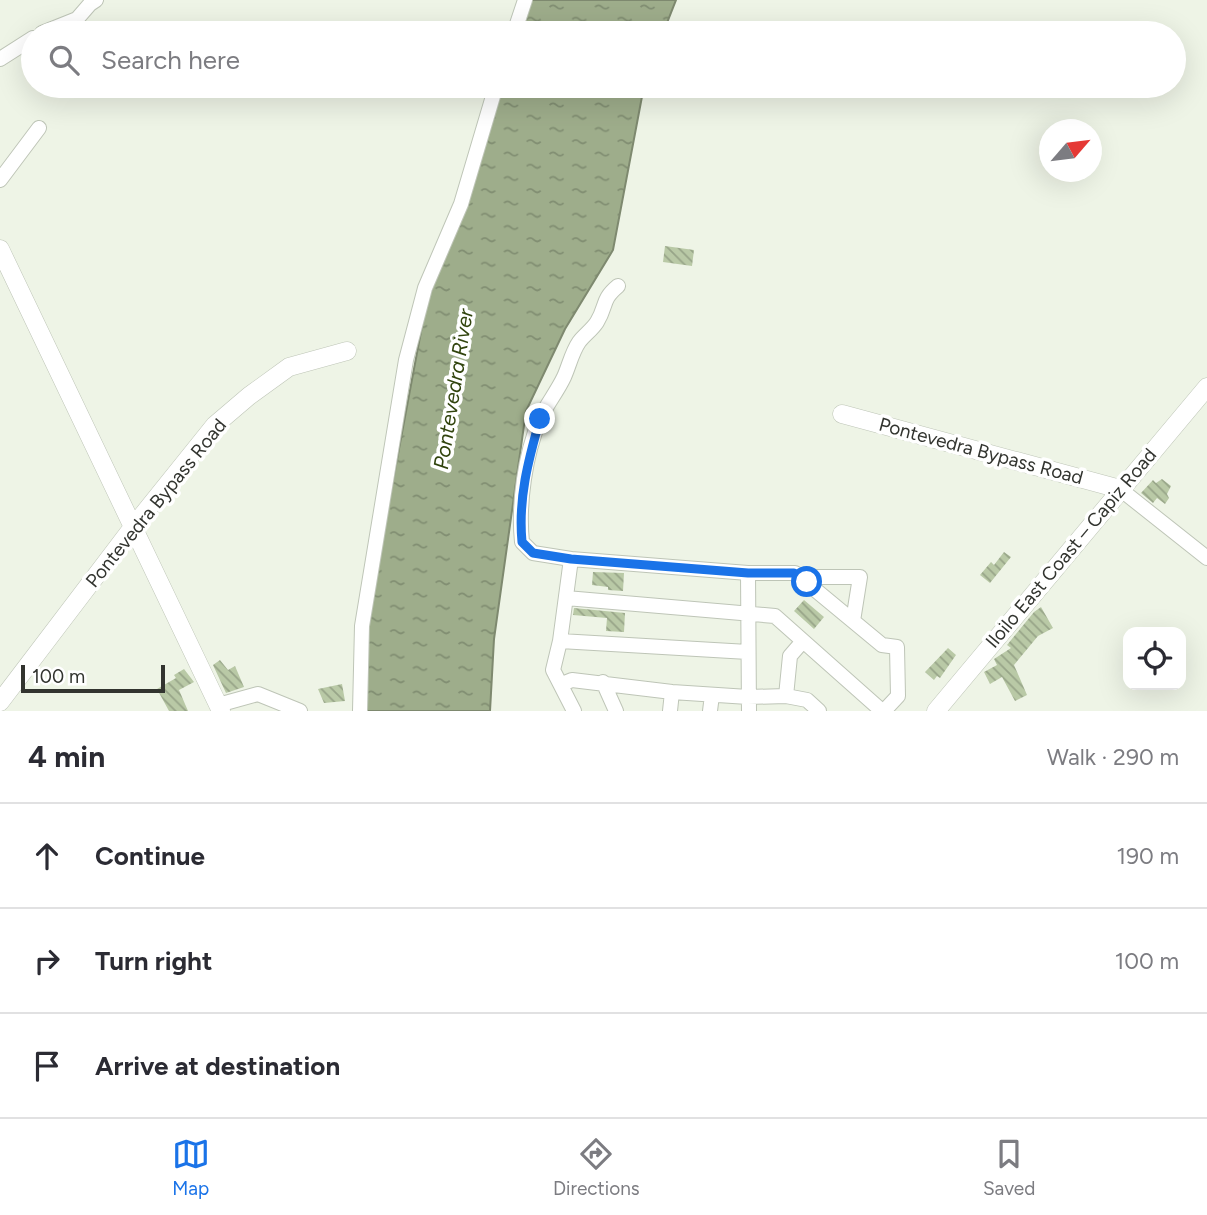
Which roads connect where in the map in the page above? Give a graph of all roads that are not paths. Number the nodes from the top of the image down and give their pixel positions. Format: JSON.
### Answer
{"nodes":[{"id":1,"x":96,"y":0,"type":"edge"},
{"id":2,"x":525,"y":0,"type":"edge"},
{"id":3,"x":73,"y":21,"type":"edge"},
{"id":4,"x":518,"y":21,"type":"edge"},
{"id":5,"x":21,"y":46,"type":"edge"},
{"id":6,"x":0,"y":59,"type":"edge"},
{"id":7,"x":492,"y":98,"type":"edge"},
{"id":8,"x":39,"y":128,"type":"dead end"},
{"id":9,"x":0,"y":180,"type":"edge"},
{"id":10,"x":0,"y":249,"type":"edge"},
{"id":11,"x":618,"y":286,"type":"dead end"},
{"id":12,"x":347,"y":351,"type":"dead end"},
{"id":13,"x":1207,"y":387,"type":"edge"},
{"id":14,"x":842,"y":414,"type":"dead end"},
{"id":15,"x":1120,"y":489,"type":"junction"},
{"id":16,"x":133,"y":527,"type":"junction"},
{"id":17,"x":1207,"y":558,"type":"edge"},
{"id":18,"x":571,"y":559,"type":"junction"},
{"id":19,"x":748,"y":573,"type":"junction"},
{"id":20,"x":807,"y":582,"type":"junction"},
{"id":21,"x":566,"y":598,"type":"junction"},
{"id":22,"x":748,"y":615,"type":"junction"},
{"id":23,"x":853,"y":621,"type":"junction"},
{"id":24,"x":560,"y":641,"type":"junction"},
{"id":25,"x":803,"y":641,"type":"junction"},
{"id":26,"x":748,"y":652,"type":"junction"},
{"id":27,"x":603,"y":682,"type":"junction"},
{"id":28,"x":562,"y":684,"type":"junction"},
{"id":29,"x":672,"y":692,"type":"junction"},
{"id":30,"x":712,"y":695,"type":"junction"},
{"id":31,"x":786,"y":696,"type":"junction"},
{"id":32,"x":0,"y":702,"type":"edge"},
{"id":33,"x":749,"y":704,"type":"edge"},
{"id":34,"x":220,"y":708,"type":"edge"},
{"id":35,"x":300,"y":711,"type":"edge"},
{"id":36,"x":360,"y":711,"type":"edge"},
{"id":37,"x":575,"y":711,"type":"edge"},
{"id":38,"x":616,"y":711,"type":"edge"},
{"id":39,"x":670,"y":711,"type":"edge"},
{"id":40,"x":710,"y":711,"type":"edge"},
{"id":41,"x":818,"y":711,"type":"edge"},
{"id":42,"x":883,"y":711,"type":"edge"},
{"id":43,"x":936,"y":711,"type":"edge"}],
"edges":[{"from":1,"to":3,"type":"street"},
{"from":2,"to":4,"type":"street"},
{"from":5,"to":6,"type":"street"},
{"from":7,"to":36,"type":"street"},
{"from":8,"to":9,"type":"street"},
{"from":10,"to":16,"type":"main road"},
{"from":11,"to":18,"type":"street"},
{"from":12,"to":16,"type":"main road","name":"Pontevedra Bypass Road"},
{"from":13,"to":15,"type":"main road","name":"Iloilo East Coast – Capiz Road"},
{"from":14,"to":15,"type":"main road","name":"Pontevedra Bypass Road"},
{"from":15,"to":17,"type":"street"},
{"from":15,"to":43,"type":"main road","name":"Iloilo East Coast – Capiz Road"},
{"from":16,"to":32,"type":"main road","name":"Pontevedra Bypass Road"},
{"from":16,"to":34,"type":"main road"},
{"from":18,"to":19,"type":"street"},
{"from":18,"to":21,"type":"street"},
{"from":19,"to":20,"type":"street"},
{"from":19,"to":22,"type":"street"},
{"from":20,"to":23,"type":"street"},
{"from":20,"to":23,"type":"street"},
{"from":21,"to":22,"type":"street"},
{"from":21,"to":24,"type":"street"},
{"from":22,"to":25,"type":"street"},
{"from":22,"to":26,"type":"street"},
{"from":23,"to":42,"type":"street"},
{"from":24,"to":26,"type":"street"},
{"from":24,"to":28,"type":"street"},
{"from":25,"to":31,"type":"street"},
{"from":25,"to":42,"type":"street"},
{"from":26,"to":33,"type":"street"},
{"from":27,"to":28,"type":"street"},
{"from":27,"to":29,"type":"street"},
{"from":27,"to":38,"type":"street"},
{"from":28,"to":37,"type":"street"},
{"from":29,"to":30,"type":"street"},
{"from":29,"to":39,"type":"street"},
{"from":30,"to":33,"type":"street"},
{"from":30,"to":40,"type":"street"},
{"from":31,"to":33,"type":"street"},
{"from":31,"to":41,"type":"street"},
{"from":34,"to":35,"type":"street"}]}
